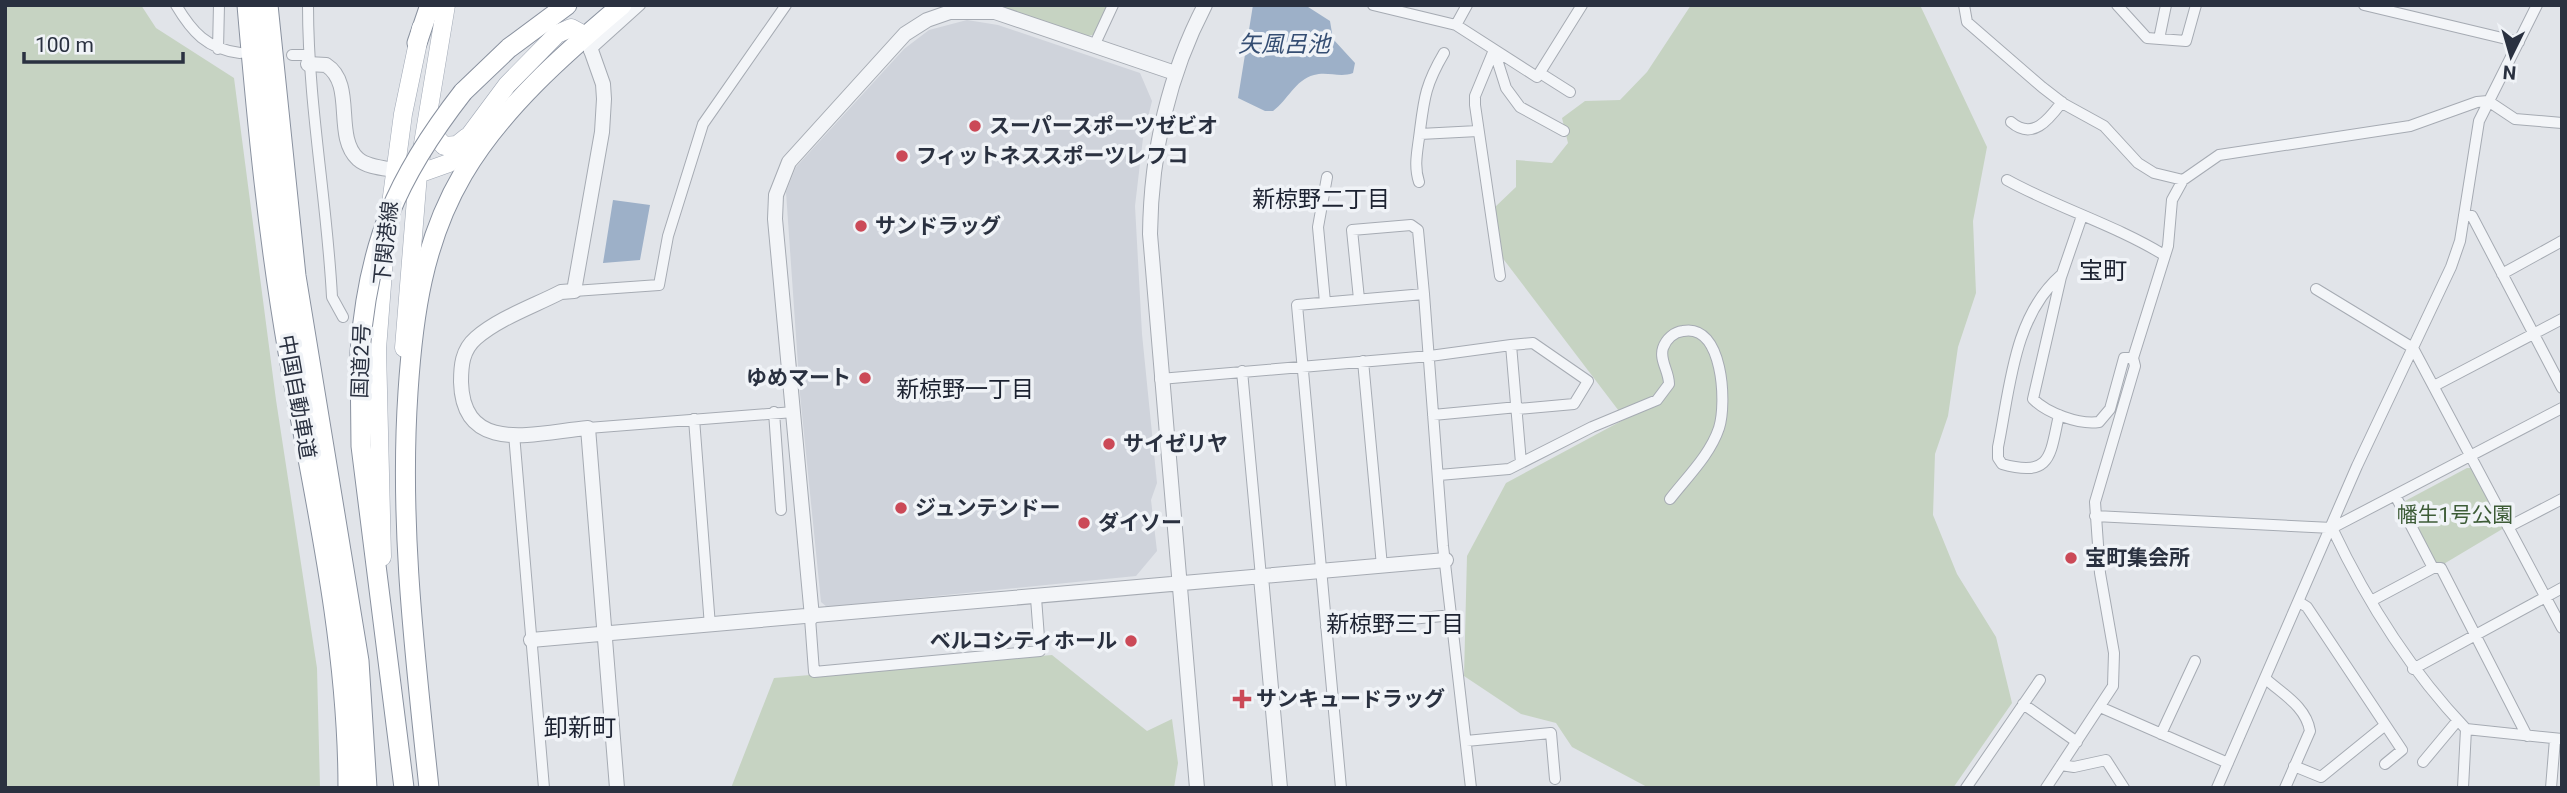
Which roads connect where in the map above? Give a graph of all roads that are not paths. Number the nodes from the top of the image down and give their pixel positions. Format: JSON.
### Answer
{"nodes":[{"id":1,"x":176,"y":5,"type":"edge"},
{"id":2,"x":219,"y":5,"type":"edge"},
{"id":3,"x":248,"y":5,"type":"edge"},
{"id":4,"x":267,"y":5,"type":"edge"},
{"id":5,"x":281,"y":5,"type":"edge"},
{"id":6,"x":308,"y":5,"type":"edge"},
{"id":7,"x":428,"y":5,"type":"edge"},
{"id":8,"x":446,"y":5,"type":"edge"},
{"id":9,"x":567,"y":5,"type":"edge"},
{"id":10,"x":622,"y":5,"type":"edge"},
{"id":11,"x":640,"y":5,"type":"edge"},
{"id":12,"x":786,"y":5,"type":"edge"},
{"id":13,"x":1112,"y":5,"type":"edge"},
{"id":14,"x":1205,"y":5,"type":"edge"},
{"id":15,"x":1373,"y":5,"type":"edge"},
{"id":16,"x":1467,"y":5,"type":"edge"},
{"id":17,"x":1582,"y":5,"type":"edge"},
{"id":18,"x":1964,"y":5,"type":"edge"},
{"id":19,"x":2117,"y":5,"type":"edge"},
{"id":20,"x":2166,"y":5,"type":"edge"},
{"id":21,"x":2196,"y":5,"type":"edge"},
{"id":22,"x":2537,"y":5,"type":"edge"},
{"id":23,"x":2368,"y":6,"type":"edge"},
{"id":24,"x":1455,"y":25,"type":"junction"},
{"id":25,"x":2158,"y":39,"type":"junction"},
{"id":26,"x":2519,"y":42,"type":"junction"},
{"id":27,"x":417,"y":43,"type":"joint"},
{"id":28,"x":588,"y":43,"type":"junction"},
{"id":29,"x":1094,"y":46,"type":"junction"},
{"id":30,"x":218,"y":49,"type":"junction"},
{"id":31,"x":1494,"y":50,"type":"junction"},
{"id":32,"x":1444,"y":53,"type":"dead end"},
{"id":33,"x":240,"y":54,"type":"dead end"},
{"id":34,"x":292,"y":55,"type":"dead end"},
{"id":35,"x":308,"y":59,"type":"junction"},
{"id":36,"x":548,"y":71,"type":"junction"},
{"id":37,"x":1175,"y":73,"type":"junction"},
{"id":38,"x":1539,"y":73,"type":"junction"},
{"id":39,"x":1570,"y":92,"type":"dead end"},
{"id":40,"x":2488,"y":101,"type":"junction"},
{"id":41,"x":2062,"y":102,"type":"junction"},
{"id":42,"x":426,"y":114,"type":"junction"},
{"id":43,"x":2011,"y":122,"type":"dead end"},
{"id":44,"x":2562,"y":123,"type":"edge"},
{"id":45,"x":473,"y":131,"type":"junction"},
{"id":46,"x":1478,"y":131,"type":"junction"},
{"id":47,"x":1564,"y":131,"type":"dead end"},
{"id":48,"x":1420,"y":134,"type":"junction"},
{"id":49,"x":283,"y":165,"type":"junction"},
{"id":50,"x":395,"y":170,"type":"junction"},
{"id":51,"x":418,"y":174,"type":"junction"},
{"id":52,"x":1327,"y":177,"type":"dead end"},
{"id":53,"x":2007,"y":180,"type":"dead end"},
{"id":54,"x":2183,"y":180,"type":"junction"},
{"id":55,"x":1419,"y":182,"type":"dead end"},
{"id":56,"x":2464,"y":215,"type":"junction"},
{"id":57,"x":2082,"y":216,"type":"junction"},
{"id":58,"x":2562,"y":241,"type":"edge"},
{"id":59,"x":2164,"y":255,"type":"junction"},
{"id":60,"x":2062,"y":273,"type":"junction"},
{"id":61,"x":2501,"y":274,"type":"junction"},
{"id":62,"x":1500,"y":276,"type":"dead end"},
{"id":63,"x":2316,"y":289,"type":"dead end"},
{"id":64,"x":574,"y":290,"type":"junction"},
{"id":65,"x":1424,"y":294,"type":"junction"},
{"id":66,"x":1359,"y":299,"type":"junction"},
{"id":67,"x":1325,"y":302,"type":"junction"},
{"id":68,"x":343,"y":317,"type":"dead end"},
{"id":69,"x":2562,"y":319,"type":"edge"},
{"id":70,"x":2533,"y":334,"type":"junction"},
{"id":71,"x":1511,"y":345,"type":"junction"},
{"id":72,"x":2413,"y":348,"type":"junction"},
{"id":73,"x":1430,"y":356,"type":"junction"},
{"id":74,"x":2133,"y":358,"type":"junction"},
{"id":75,"x":1363,"y":360,"type":"junction"},
{"id":76,"x":1303,"y":366,"type":"junction"},
{"id":77,"x":1242,"y":371,"type":"junction"},
{"id":78,"x":1160,"y":379,"type":"junction"},
{"id":79,"x":2434,"y":386,"type":"junction"},
{"id":80,"x":2562,"y":388,"type":"edge"},
{"id":81,"x":1518,"y":408,"type":"junction"},
{"id":82,"x":2562,"y":408,"type":"edge"},
{"id":83,"x":774,"y":412,"type":"junction"},
{"id":84,"x":794,"y":412,"type":"junction"},
{"id":85,"x":1433,"y":415,"type":"junction"},
{"id":86,"x":2059,"y":415,"type":"junction"},
{"id":87,"x":694,"y":419,"type":"junction"},
{"id":88,"x":588,"y":428,"type":"junction"},
{"id":89,"x":514,"y":434,"type":"junction"},
{"id":90,"x":404,"y":453,"type":"junction"},
{"id":91,"x":2471,"y":456,"type":"junction"},
{"id":92,"x":1521,"y":463,"type":"junction"},
{"id":93,"x":1439,"y":475,"type":"junction"},
{"id":94,"x":2396,"y":497,"type":"junction"},
{"id":95,"x":1670,"y":499,"type":"dead end"},
{"id":96,"x":2562,"y":499,"type":"edge"},
{"id":97,"x":781,"y":510,"type":"dead end"},
{"id":98,"x":2095,"y":516,"type":"junction"},
{"id":99,"x":2508,"y":527,"type":"junction"},
{"id":100,"x":2332,"y":528,"type":"junction"},
{"id":101,"x":1446,"y":560,"type":"junction"},
{"id":102,"x":1382,"y":566,"type":"junction"},
{"id":103,"x":2432,"y":568,"type":"junction"},
{"id":104,"x":1321,"y":572,"type":"junction"},
{"id":105,"x":1261,"y":577,"type":"junction"},
{"id":106,"x":1179,"y":585,"type":"junction"},
{"id":107,"x":2562,"y":588,"type":"edge"},
{"id":108,"x":1036,"y":598,"type":"junction"},
{"id":109,"x":2546,"y":598,"type":"junction"},
{"id":110,"x":2371,"y":601,"type":"junction"},
{"id":111,"x":2299,"y":602,"type":"junction"},
{"id":112,"x":383,"y":610,"type":"junction"},
{"id":113,"x":1453,"y":615,"type":"junction"},
{"id":114,"x":811,"y":617,"type":"junction"},
{"id":115,"x":710,"y":626,"type":"junction"},
{"id":116,"x":1326,"y":627,"type":"junction"},
{"id":117,"x":2562,"y":628,"type":"edge"},
{"id":118,"x":605,"y":634,"type":"junction"},
{"id":119,"x":2476,"y":636,"type":"junction"},
{"id":120,"x":531,"y":640,"type":"junction"},
{"id":121,"x":2194,"y":661,"type":"dead end"},
{"id":122,"x":2413,"y":669,"type":"junction"},
{"id":123,"x":2040,"y":680,"type":"dead end"},
{"id":124,"x":2267,"y":680,"type":"junction"},
{"id":125,"x":2024,"y":704,"type":"junction"},
{"id":126,"x":2100,"y":707,"type":"junction"},
{"id":127,"x":2458,"y":720,"type":"junction"},
{"id":128,"x":2384,"y":726,"type":"junction"},
{"id":129,"x":2466,"y":729,"type":"junction"},
{"id":130,"x":2161,"y":734,"type":"junction"},
{"id":131,"x":2527,"y":736,"type":"junction"},
{"id":132,"x":2558,"y":739,"type":"edge"},
{"id":133,"x":1466,"y":741,"type":"junction"},
{"id":134,"x":2077,"y":742,"type":"junction"},
{"id":135,"x":2423,"y":762,"type":"dead end"},
{"id":136,"x":2228,"y":763,"type":"junction"},
{"id":137,"x":2385,"y":764,"type":"dead end"},
{"id":138,"x":2061,"y":765,"type":"junction"},
{"id":139,"x":2294,"y":766,"type":"junction"},
{"id":140,"x":1555,"y":779,"type":"dead end"},
{"id":141,"x":2461,"y":786,"type":"edge"},
{"id":142,"x":349,"y":788,"type":"edge"},
{"id":143,"x":366,"y":788,"type":"edge"},
{"id":144,"x":404,"y":788,"type":"edge"},
{"id":145,"x":429,"y":788,"type":"edge"},
{"id":146,"x":544,"y":788,"type":"edge"},
{"id":147,"x":617,"y":788,"type":"edge"},
{"id":148,"x":1197,"y":788,"type":"edge"},
{"id":149,"x":1280,"y":788,"type":"edge"},
{"id":150,"x":1341,"y":788,"type":"edge"},
{"id":151,"x":1471,"y":788,"type":"edge"},
{"id":152,"x":1966,"y":788,"type":"edge"},
{"id":153,"x":2046,"y":788,"type":"edge"},
{"id":154,"x":2124,"y":788,"type":"edge"},
{"id":155,"x":2217,"y":788,"type":"edge"},
{"id":156,"x":2285,"y":788,"type":"edge"},
{"id":157,"x":2551,"y":788,"type":"edge"}],
"edges":[{"from":1,"to":30,"type":"street"},
{"from":2,"to":30,"type":"street"},
{"from":3,"to":142,"type":"highway","name":"中国自動車道"},
{"from":4,"to":49,"type":"highway","name":"中国自動車道"},
{"from":5,"to":49,"type":"highway"},
{"from":6,"to":35,"type":"street"},
{"from":7,"to":27,"type":"highway"},
{"from":8,"to":42,"type":"main road","name":"下関港線"},
{"from":9,"to":112,"type":"highway","name":"国道2号","bridge":true},
{"from":10,"to":28,"type":"highway"},
{"from":11,"to":28,"type":"street"},
{"from":12,"to":64,"type":"street"},
{"from":13,"to":29,"type":"street"},
{"from":14,"to":37,"type":"street"},
{"from":15,"to":24,"type":"street"},
{"from":16,"to":24,"type":"street"},
{"from":17,"to":38,"type":"street"},
{"from":18,"to":41,"type":"street"},
{"from":19,"to":25,"type":"street"},
{"from":20,"to":25,"type":"street"},
{"from":21,"to":25,"type":"street"},
{"from":22,"to":26,"type":"street"},
{"from":23,"to":26,"type":"street"},
{"from":24,"to":31,"type":"street"},
{"from":26,"to":40,"type":"street"},
{"from":27,"to":50,"type":"main road","name":"下関港線"},
{"from":28,"to":36,"type":"highway"},
{"from":28,"to":45,"type":"main road"},
{"from":28,"to":64,"type":"street"},
{"from":29,"to":37,"type":"street"},
{"from":29,"to":84,"type":"street"},
{"from":30,"to":33,"type":"street"},
{"from":31,"to":38,"type":"street"},
{"from":31,"to":46,"type":"street"},
{"from":31,"to":47,"type":"street"},
{"from":32,"to":48,"type":"street"},
{"from":34,"to":35,"type":"street"},
{"from":35,"to":50,"type":"street"},
{"from":35,"to":68,"type":"street"},
{"from":36,"to":51,"type":"main road"},
{"from":36,"to":90,"type":"highway"},
{"from":37,"to":78,"type":"street"},
{"from":38,"to":39,"type":"street"},
{"from":40,"to":44,"type":"street"},
{"from":40,"to":54,"type":"street"},
{"from":40,"to":56,"type":"street"},
{"from":41,"to":43,"type":"street"},
{"from":41,"to":54,"type":"street"},
{"from":42,"to":45,"type":"main road"},
{"from":42,"to":51,"type":"main road","name":"下関港線"},
{"from":45,"to":51,"type":"main road"},
{"from":46,"to":48,"type":"street"},
{"from":46,"to":62,"type":"street"},
{"from":48,"to":55,"type":"street"},
{"from":49,"to":143,"type":"highway","name":"中国自動車道"},
{"from":50,"to":51,"type":"main road"},
{"from":50,"to":112,"type":"main road","name":"下関港線"},
{"from":51,"to":90,"type":"main road","name":"下関港線"},
{"from":52,"to":67,"type":"street"},
{"from":53,"to":57,"type":"street"},
{"from":54,"to":59,"type":"street"},
{"from":56,"to":61,"type":"street"},
{"from":56,"to":72,"type":"street"},
{"from":57,"to":59,"type":"street"},
{"from":57,"to":60,"type":"street"},
{"from":58,"to":61,"type":"street"},
{"from":59,"to":74,"type":"street"},
{"from":60,"to":86,"type":"street"},
{"from":60,"to":86,"type":"street"},
{"from":61,"to":70,"type":"street"},
{"from":63,"to":72,"type":"street"},
{"from":64,"to":89,"type":"street"},
{"from":65,"to":66,"type":"street"},
{"from":65,"to":66,"type":"street"},
{"from":65,"to":73,"type":"street"},
{"from":66,"to":67,"type":"street"},
{"from":67,"to":76,"type":"street"},
{"from":69,"to":70,"type":"street"},
{"from":70,"to":79,"type":"street"},
{"from":70,"to":80,"type":"street"},
{"from":71,"to":73,"type":"street"},
{"from":71,"to":81,"type":"street"},
{"from":71,"to":81,"type":"street"},
{"from":72,"to":79,"type":"street"},
{"from":72,"to":100,"type":"street"},
{"from":73,"to":75,"type":"street"},
{"from":73,"to":85,"type":"street"},
{"from":74,"to":86,"type":"street"},
{"from":74,"to":98,"type":"street"},
{"from":75,"to":76,"type":"street"},
{"from":75,"to":102,"type":"street"},
{"from":76,"to":77,"type":"street"},
{"from":76,"to":104,"type":"street"},
{"from":77,"to":78,"type":"street"},
{"from":77,"to":105,"type":"street"},
{"from":78,"to":106,"type":"street"},
{"from":79,"to":91,"type":"street"},
{"from":81,"to":85,"type":"street"},
{"from":81,"to":92,"type":"street"},
{"from":82,"to":91,"type":"street"},
{"from":83,"to":84,"type":"street"},
{"from":83,"to":87,"type":"street"},
{"from":83,"to":97,"type":"street"},
{"from":84,"to":114,"type":"street"},
{"from":85,"to":93,"type":"street"},
{"from":87,"to":88,"type":"street"},
{"from":87,"to":115,"type":"street"},
{"from":88,"to":89,"type":"street"},
{"from":88,"to":118,"type":"street"},
{"from":89,"to":120,"type":"street"},
{"from":90,"to":145,"type":"highway"},
{"from":91,"to":94,"type":"street"},
{"from":91,"to":99,"type":"street"},
{"from":92,"to":93,"type":"street"},
{"from":92,"to":95,"type":"street"},
{"from":93,"to":101,"type":"street"},
{"from":94,"to":100,"type":"street"},
{"from":94,"to":103,"type":"street"},
{"from":96,"to":99,"type":"street"},
{"from":98,"to":100,"type":"street"},
{"from":98,"to":126,"type":"street"},
{"from":99,"to":109,"type":"street"},
{"from":100,"to":110,"type":"street"},
{"from":100,"to":111,"type":"street"},
{"from":101,"to":102,"type":"street"},
{"from":101,"to":113,"type":"street"},
{"from":102,"to":104,"type":"street"},
{"from":103,"to":110,"type":"street"},
{"from":103,"to":119,"type":"street"},
{"from":104,"to":105,"type":"street"},
{"from":104,"to":116,"type":"street"},
{"from":105,"to":106,"type":"street"},
{"from":105,"to":149,"type":"street"},
{"from":106,"to":108,"type":"street"},
{"from":106,"to":148,"type":"street"},
{"from":107,"to":109,"type":"street"},
{"from":108,"to":114,"type":"street"},
{"from":108,"to":114,"type":"street"},
{"from":109,"to":117,"type":"street"},
{"from":109,"to":119,"type":"street"},
{"from":110,"to":122,"type":"street"},
{"from":111,"to":124,"type":"street"},
{"from":111,"to":128,"type":"street"},
{"from":112,"to":144,"type":"highway","name":"国道2号"},
{"from":113,"to":116,"type":"street"},
{"from":113,"to":133,"type":"street"},
{"from":114,"to":115,"type":"street"},
{"from":115,"to":118,"type":"street"},
{"from":116,"to":150,"type":"street"},
{"from":118,"to":120,"type":"street"},
{"from":118,"to":147,"type":"street"},
{"from":119,"to":122,"type":"street"},
{"from":119,"to":131,"type":"street"},
{"from":120,"to":146,"type":"street"},
{"from":121,"to":130,"type":"street"},
{"from":122,"to":127,"type":"street"},
{"from":123,"to":125,"type":"street"},
{"from":124,"to":136,"type":"street"},
{"from":124,"to":139,"type":"street"},
{"from":125,"to":134,"type":"street"},
{"from":125,"to":152,"type":"street"},
{"from":126,"to":130,"type":"street"},
{"from":126,"to":134,"type":"street"},
{"from":127,"to":129,"type":"street"},
{"from":127,"to":135,"type":"street"},
{"from":128,"to":137,"type":"street"},
{"from":128,"to":139,"type":"street"},
{"from":129,"to":131,"type":"street"},
{"from":129,"to":141,"type":"street"},
{"from":130,"to":136,"type":"street"},
{"from":131,"to":132,"type":"street"},
{"from":132,"to":157,"type":"street"},
{"from":133,"to":140,"type":"street"},
{"from":133,"to":151,"type":"street"},
{"from":134,"to":138,"type":"street"},
{"from":136,"to":155,"type":"street"},
{"from":138,"to":153,"type":"street"},
{"from":138,"to":154,"type":"street"},
{"from":139,"to":156,"type":"street"}]}
